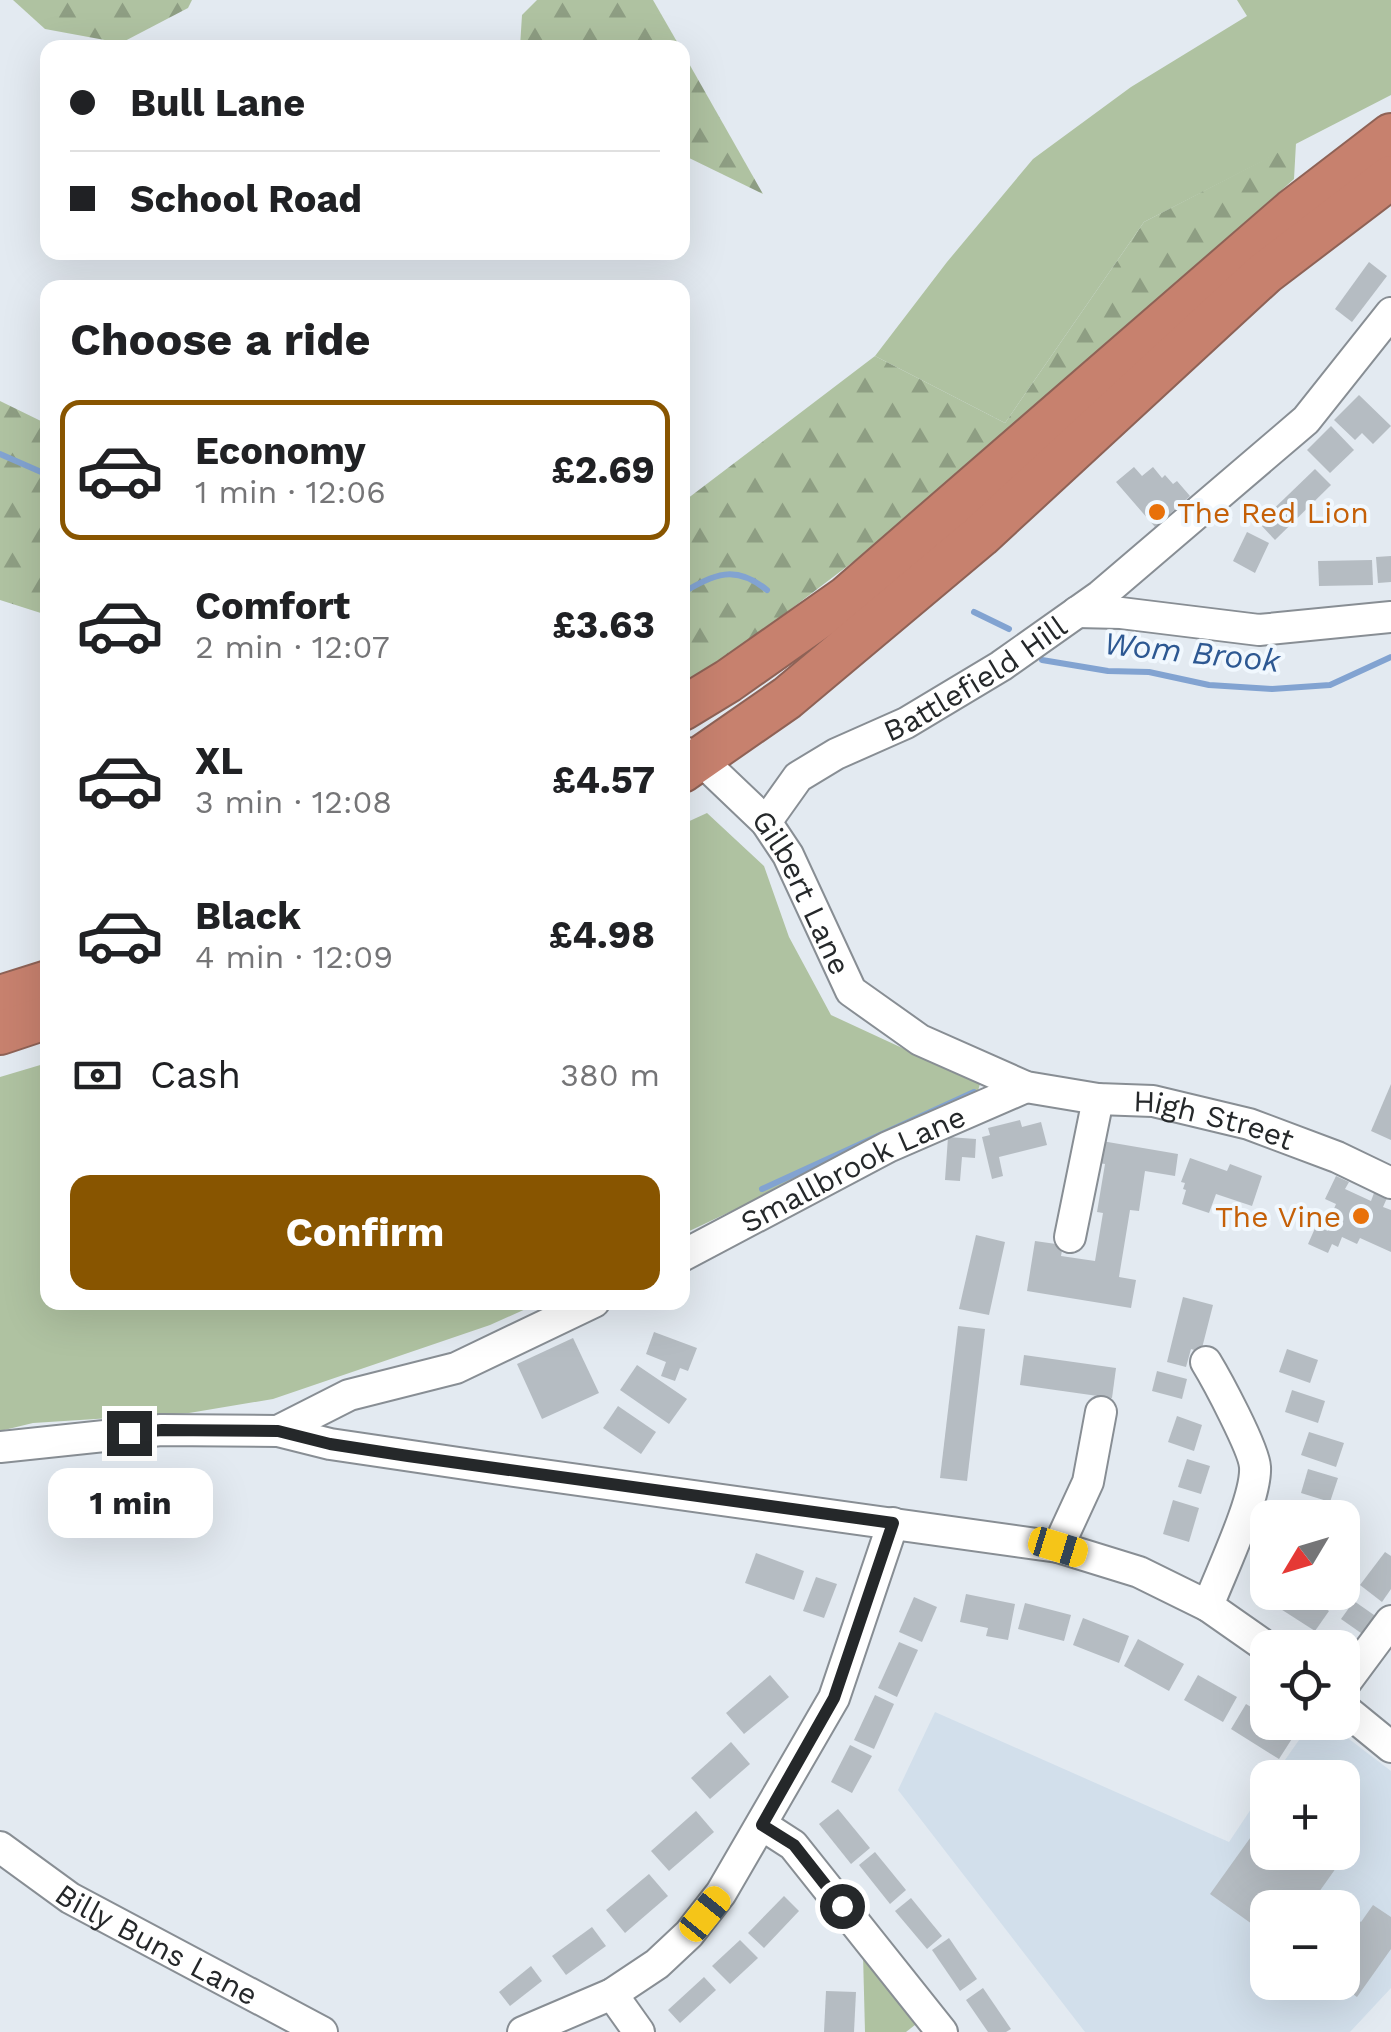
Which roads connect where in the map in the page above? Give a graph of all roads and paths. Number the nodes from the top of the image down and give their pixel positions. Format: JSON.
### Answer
{"nodes":[{"id":1,"x":1391,"y":134,"type":"edge"},
{"id":2,"x":1391,"y":177,"type":"edge"},
{"id":3,"x":1391,"y":313,"type":"edge"},
{"id":4,"x":1077,"y":612,"type":"junction"},
{"id":5,"x":1391,"y":617,"type":"edge"},
{"id":6,"x":690,"y":703,"type":"edge"},
{"id":7,"x":690,"y":760,"type":"edge"},
{"id":8,"x":690,"y":762,"type":"edge"},
{"id":9,"x":766,"y":822,"type":"junction"},
{"id":10,"x":40,"y":984,"type":"edge"},
{"id":11,"x":0,"y":997,"type":"edge"},
{"id":12,"x":40,"y":1020,"type":"edge"},
{"id":13,"x":0,"y":1033,"type":"edge"},
{"id":14,"x":1026,"y":1087,"type":"junction"},
{"id":15,"x":1098,"y":1099,"type":"junction"},
{"id":16,"x":1391,"y":1183,"type":"edge"},
{"id":17,"x":1070,"y":1238,"type":"dead end"},
{"id":18,"x":690,"y":1252,"type":"edge"},
{"id":19,"x":577,"y":1310,"type":"edge"},
{"id":20,"x":1224,"y":1372,"type":"dead end"},
{"id":21,"x":1101,"y":1412,"type":"dead end"},
{"id":22,"x":278,"y":1431,"type":"junction"},
{"id":23,"x":0,"y":1447,"type":"edge"},
{"id":24,"x":893,"y":1523,"type":"junction"},
{"id":25,"x":1058,"y":1547,"type":"junction"},
{"id":26,"x":1208,"y":1606,"type":"junction"},
{"id":27,"x":1391,"y":1621,"type":"edge"},
{"id":28,"x":1250,"y":1635,"type":"edge"},
{"id":29,"x":1360,"y":1663,"type":"edge"},
{"id":30,"x":1360,"y":1722,"type":"edge"},
{"id":31,"x":1391,"y":1747,"type":"edge"},
{"id":32,"x":762,"y":1825,"type":"junction"},
{"id":33,"x":0,"y":1846,"type":"edge"},
{"id":34,"x":612,"y":1994,"type":"junction"},
{"id":35,"x":322,"y":2032,"type":"edge"},
{"id":36,"x":523,"y":2032,"type":"edge"},
{"id":37,"x":639,"y":2032,"type":"edge"},
{"id":38,"x":942,"y":2032,"type":"edge"}],
"edges":[{"from":1,"to":6,"type":"highway"},
{"from":2,"to":7,"type":"highway"},
{"from":3,"to":4,"type":"street","name":"Battlefield Hill"},
{"from":4,"to":5,"type":"street"},
{"from":4,"to":9,"type":"street","name":"Battlefield Hill"},
{"from":8,"to":9,"type":"street","name":"Gilbert Lane"},
{"from":9,"to":14,"type":"street","name":"Gilbert Lane"},
{"from":10,"to":11,"type":"highway"},
{"from":12,"to":13,"type":"highway"},
{"from":14,"to":15,"type":"street","name":"High Street"},
{"from":14,"to":18,"type":"street","name":"Smallbrook Lane"},
{"from":15,"to":16,"type":"street","name":"High Street"},
{"from":15,"to":17,"type":"street"},
{"from":19,"to":22,"type":"street"},
{"from":20,"to":26,"type":"street"},
{"from":21,"to":25,"type":"street"},
{"from":22,"to":23,"type":"street"},
{"from":22,"to":24,"type":"street"},
{"from":24,"to":25,"type":"street"},
{"from":24,"to":32,"type":"street"},
{"from":25,"to":26,"type":"street"},
{"from":26,"to":28,"type":"street"},
{"from":27,"to":29,"type":"street"},
{"from":30,"to":31,"type":"street"},
{"from":32,"to":34,"type":"street"},
{"from":32,"to":38,"type":"street"},
{"from":33,"to":35,"type":"street","name":"Billy Buns Lane"},
{"from":34,"to":36,"type":"street"},
{"from":34,"to":37,"type":"street"}]}
